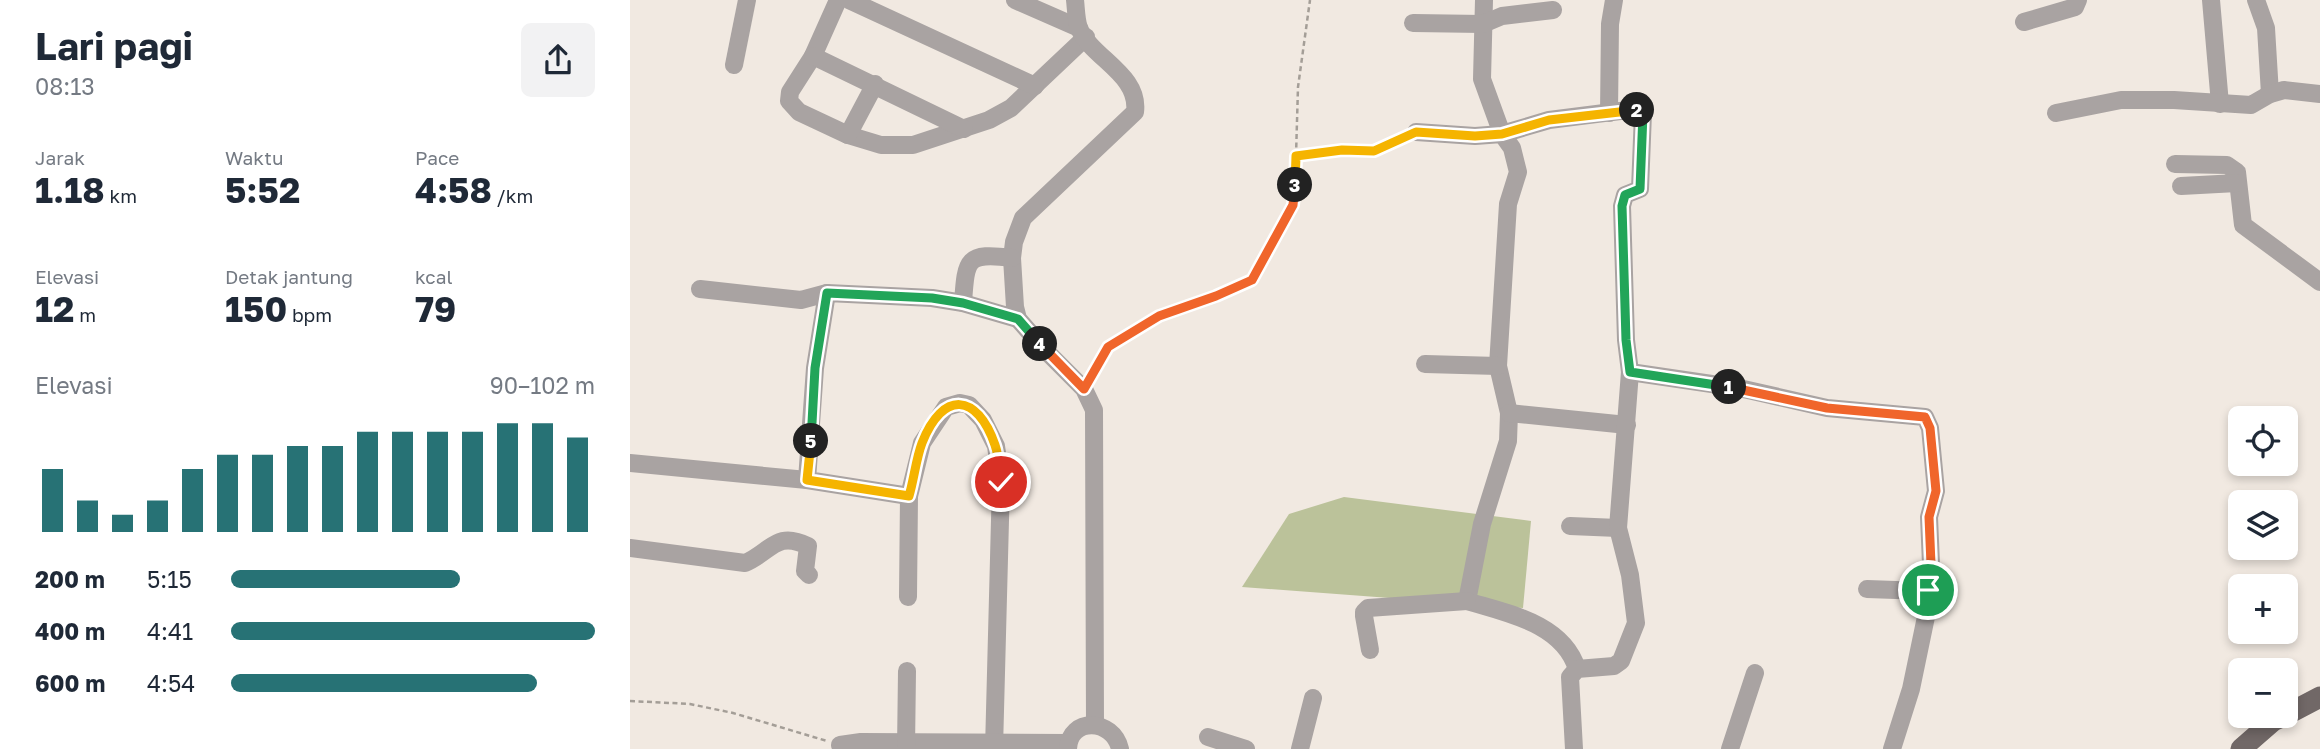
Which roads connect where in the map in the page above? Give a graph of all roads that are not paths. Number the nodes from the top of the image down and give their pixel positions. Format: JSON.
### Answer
{"nodes":[{"id":1,"x":747,"y":0,"type":"edge"},
{"id":2,"x":838,"y":0,"type":"edge"},
{"id":3,"x":849,"y":0,"type":"edge"},
{"id":4,"x":1015,"y":0,"type":"edge"},
{"id":5,"x":1075,"y":0,"type":"edge"},
{"id":6,"x":1484,"y":0,"type":"edge"},
{"id":7,"x":1614,"y":0,"type":"edge"},
{"id":8,"x":2078,"y":0,"type":"edge"},
{"id":9,"x":2211,"y":0,"type":"edge"},
{"id":10,"x":2256,"y":0,"type":"edge"},
{"id":11,"x":1553,"y":10,"type":"dead end"},
{"id":12,"x":2024,"y":22,"type":"dead end"},
{"id":13,"x":1413,"y":23,"type":"dead end"},
{"id":14,"x":1483,"y":24,"type":"junction"},
{"id":15,"x":1082,"y":33,"type":"junction"},
{"id":16,"x":813,"y":56,"type":"junction"},
{"id":17,"x":734,"y":65,"type":"dead end"},
{"id":18,"x":875,"y":84,"type":"junction"},
{"id":19,"x":1035,"y":86,"type":"junction"},
{"id":20,"x":2270,"y":94,"type":"junction"},
{"id":21,"x":2320,"y":94,"type":"edge"},
{"id":22,"x":2220,"y":104,"type":"junction"},
{"id":23,"x":1609,"y":113,"type":"junction"},
{"id":24,"x":2056,"y":113,"type":"dead end"},
{"id":25,"x":964,"y":129,"type":"junction"},
{"id":26,"x":1416,"y":132,"type":"road end"},
{"id":27,"x":1502,"y":134,"type":"junction"},
{"id":28,"x":848,"y":135,"type":"junction"},
{"id":29,"x":2175,"y":164,"type":"dead end"},
{"id":30,"x":2237,"y":183,"type":"junction"},
{"id":31,"x":2181,"y":186,"type":"dead end"},
{"id":32,"x":1012,"y":258,"type":"junction"},
{"id":33,"x":2320,"y":282,"type":"edge"},
{"id":34,"x":700,"y":289,"type":"dead end"},
{"id":35,"x":827,"y":293,"type":"junction"},
{"id":36,"x":963,"y":303,"type":"junction"},
{"id":37,"x":1018,"y":319,"type":"junction"},
{"id":38,"x":1425,"y":364,"type":"dead end"},
{"id":39,"x":1497,"y":366,"type":"junction"},
{"id":40,"x":1630,"y":372,"type":"junction"},
{"id":41,"x":1509,"y":412,"type":"junction"},
{"id":42,"x":1627,"y":425,"type":"junction"},
{"id":43,"x":631,"y":464,"type":"edge"},
{"id":44,"x":808,"y":475,"type":"junction"},
{"id":45,"x":909,"y":496,"type":"junction"},
{"id":46,"x":1570,"y":526,"type":"dead end"},
{"id":47,"x":1618,"y":528,"type":"junction"},
{"id":48,"x":630,"y":548,"type":"edge"},
{"id":49,"x":810,"y":575,"type":"dead end"},
{"id":50,"x":1932,"y":588,"type":"junction"},
{"id":51,"x":1867,"y":589,"type":"dead end"},
{"id":52,"x":908,"y":597,"type":"dead end"},
{"id":53,"x":1467,"y":601,"type":"junction"},
{"id":54,"x":1370,"y":650,"type":"dead end"},
{"id":55,"x":1577,"y":669,"type":"junction"},
{"id":56,"x":907,"y":671,"type":"dead end"},
{"id":57,"x":1755,"y":673,"type":"dead end"},
{"id":58,"x":2320,"y":697,"type":"edge"},
{"id":59,"x":1313,"y":698,"type":"dead end"},
{"id":60,"x":2298,"y":708,"type":"edge"},
{"id":61,"x":1095,"y":725,"type":"junction"},
{"id":62,"x":2265,"y":728,"type":"edge"},
{"id":63,"x":1208,"y":737,"type":"dead end"},
{"id":64,"x":906,"y":746,"type":"edge"},
{"id":65,"x":994,"y":746,"type":"edge"},
{"id":66,"x":1068,"y":746,"type":"edge"},
{"id":67,"x":843,"y":747,"type":"edge"},
{"id":68,"x":1120,"y":749,"type":"edge"},
{"id":69,"x":1246,"y":749,"type":"edge"},
{"id":70,"x":1300,"y":749,"type":"edge"},
{"id":71,"x":1574,"y":749,"type":"edge"},
{"id":72,"x":1730,"y":749,"type":"edge"},
{"id":73,"x":1892,"y":749,"type":"edge"},
{"id":74,"x":2241,"y":749,"type":"edge"}],
"edges":[{"from":1,"to":17,"type":"street"},
{"from":2,"to":16,"type":"street"},
{"from":3,"to":19,"type":"street"},
{"from":4,"to":15,"type":"street"},
{"from":5,"to":15,"type":"street"},
{"from":6,"to":14,"type":"street"},
{"from":7,"to":23,"type":"street"},
{"from":8,"to":12,"type":"street"},
{"from":9,"to":22,"type":"street"},
{"from":10,"to":20,"type":"street"},
{"from":11,"to":14,"type":"street"},
{"from":13,"to":14,"type":"street"},
{"from":14,"to":27,"type":"street"},
{"from":15,"to":19,"type":"street"},
{"from":15,"to":32,"type":"street"},
{"from":16,"to":18,"type":"street"},
{"from":16,"to":28,"type":"street"},
{"from":18,"to":25,"type":"street"},
{"from":18,"to":28,"type":"street"},
{"from":19,"to":25,"type":"street"},
{"from":20,"to":21,"type":"street"},
{"from":20,"to":22,"type":"street"},
{"from":22,"to":24,"type":"street"},
{"from":23,"to":27,"type":"street"},
{"from":23,"to":40,"type":"street"},
{"from":25,"to":28,"type":"street"},
{"from":26,"to":27,"type":"street"},
{"from":27,"to":39,"type":"street"},
{"from":29,"to":30,"type":"street"},
{"from":30,"to":31,"type":"street"},
{"from":30,"to":33,"type":"street"},
{"from":32,"to":36,"type":"street"},
{"from":32,"to":37,"type":"street"},
{"from":34,"to":35,"type":"street"},
{"from":35,"to":36,"type":"street"},
{"from":35,"to":44,"type":"street"},
{"from":36,"to":37,"type":"street"},
{"from":37,"to":61,"type":"street"},
{"from":38,"to":39,"type":"street"},
{"from":39,"to":41,"type":"street"},
{"from":40,"to":42,"type":"street"},
{"from":40,"to":50,"type":"street"},
{"from":41,"to":42,"type":"street"},
{"from":41,"to":53,"type":"street"},
{"from":42,"to":47,"type":"street"},
{"from":43,"to":44,"type":"street"},
{"from":44,"to":45,"type":"street"},
{"from":45,"to":52,"type":"street"},
{"from":45,"to":65,"type":"street"},
{"from":46,"to":47,"type":"street"},
{"from":47,"to":55,"type":"street"},
{"from":48,"to":49,"type":"street"},
{"from":50,"to":51,"type":"street"},
{"from":50,"to":73,"type":"street"},
{"from":53,"to":54,"type":"street"},
{"from":53,"to":55,"type":"street"},
{"from":55,"to":71,"type":"street"},
{"from":56,"to":64,"type":"street"},
{"from":57,"to":72,"type":"street"},
{"from":58,"to":60,"type":"main road"},
{"from":59,"to":70,"type":"street"},
{"from":61,"to":66,"type":"street"},
{"from":61,"to":68,"type":"street"},
{"from":62,"to":74,"type":"main road"},
{"from":63,"to":69,"type":"street"},
{"from":64,"to":65,"type":"street"},
{"from":64,"to":67,"type":"street"},
{"from":65,"to":66,"type":"street"}]}
